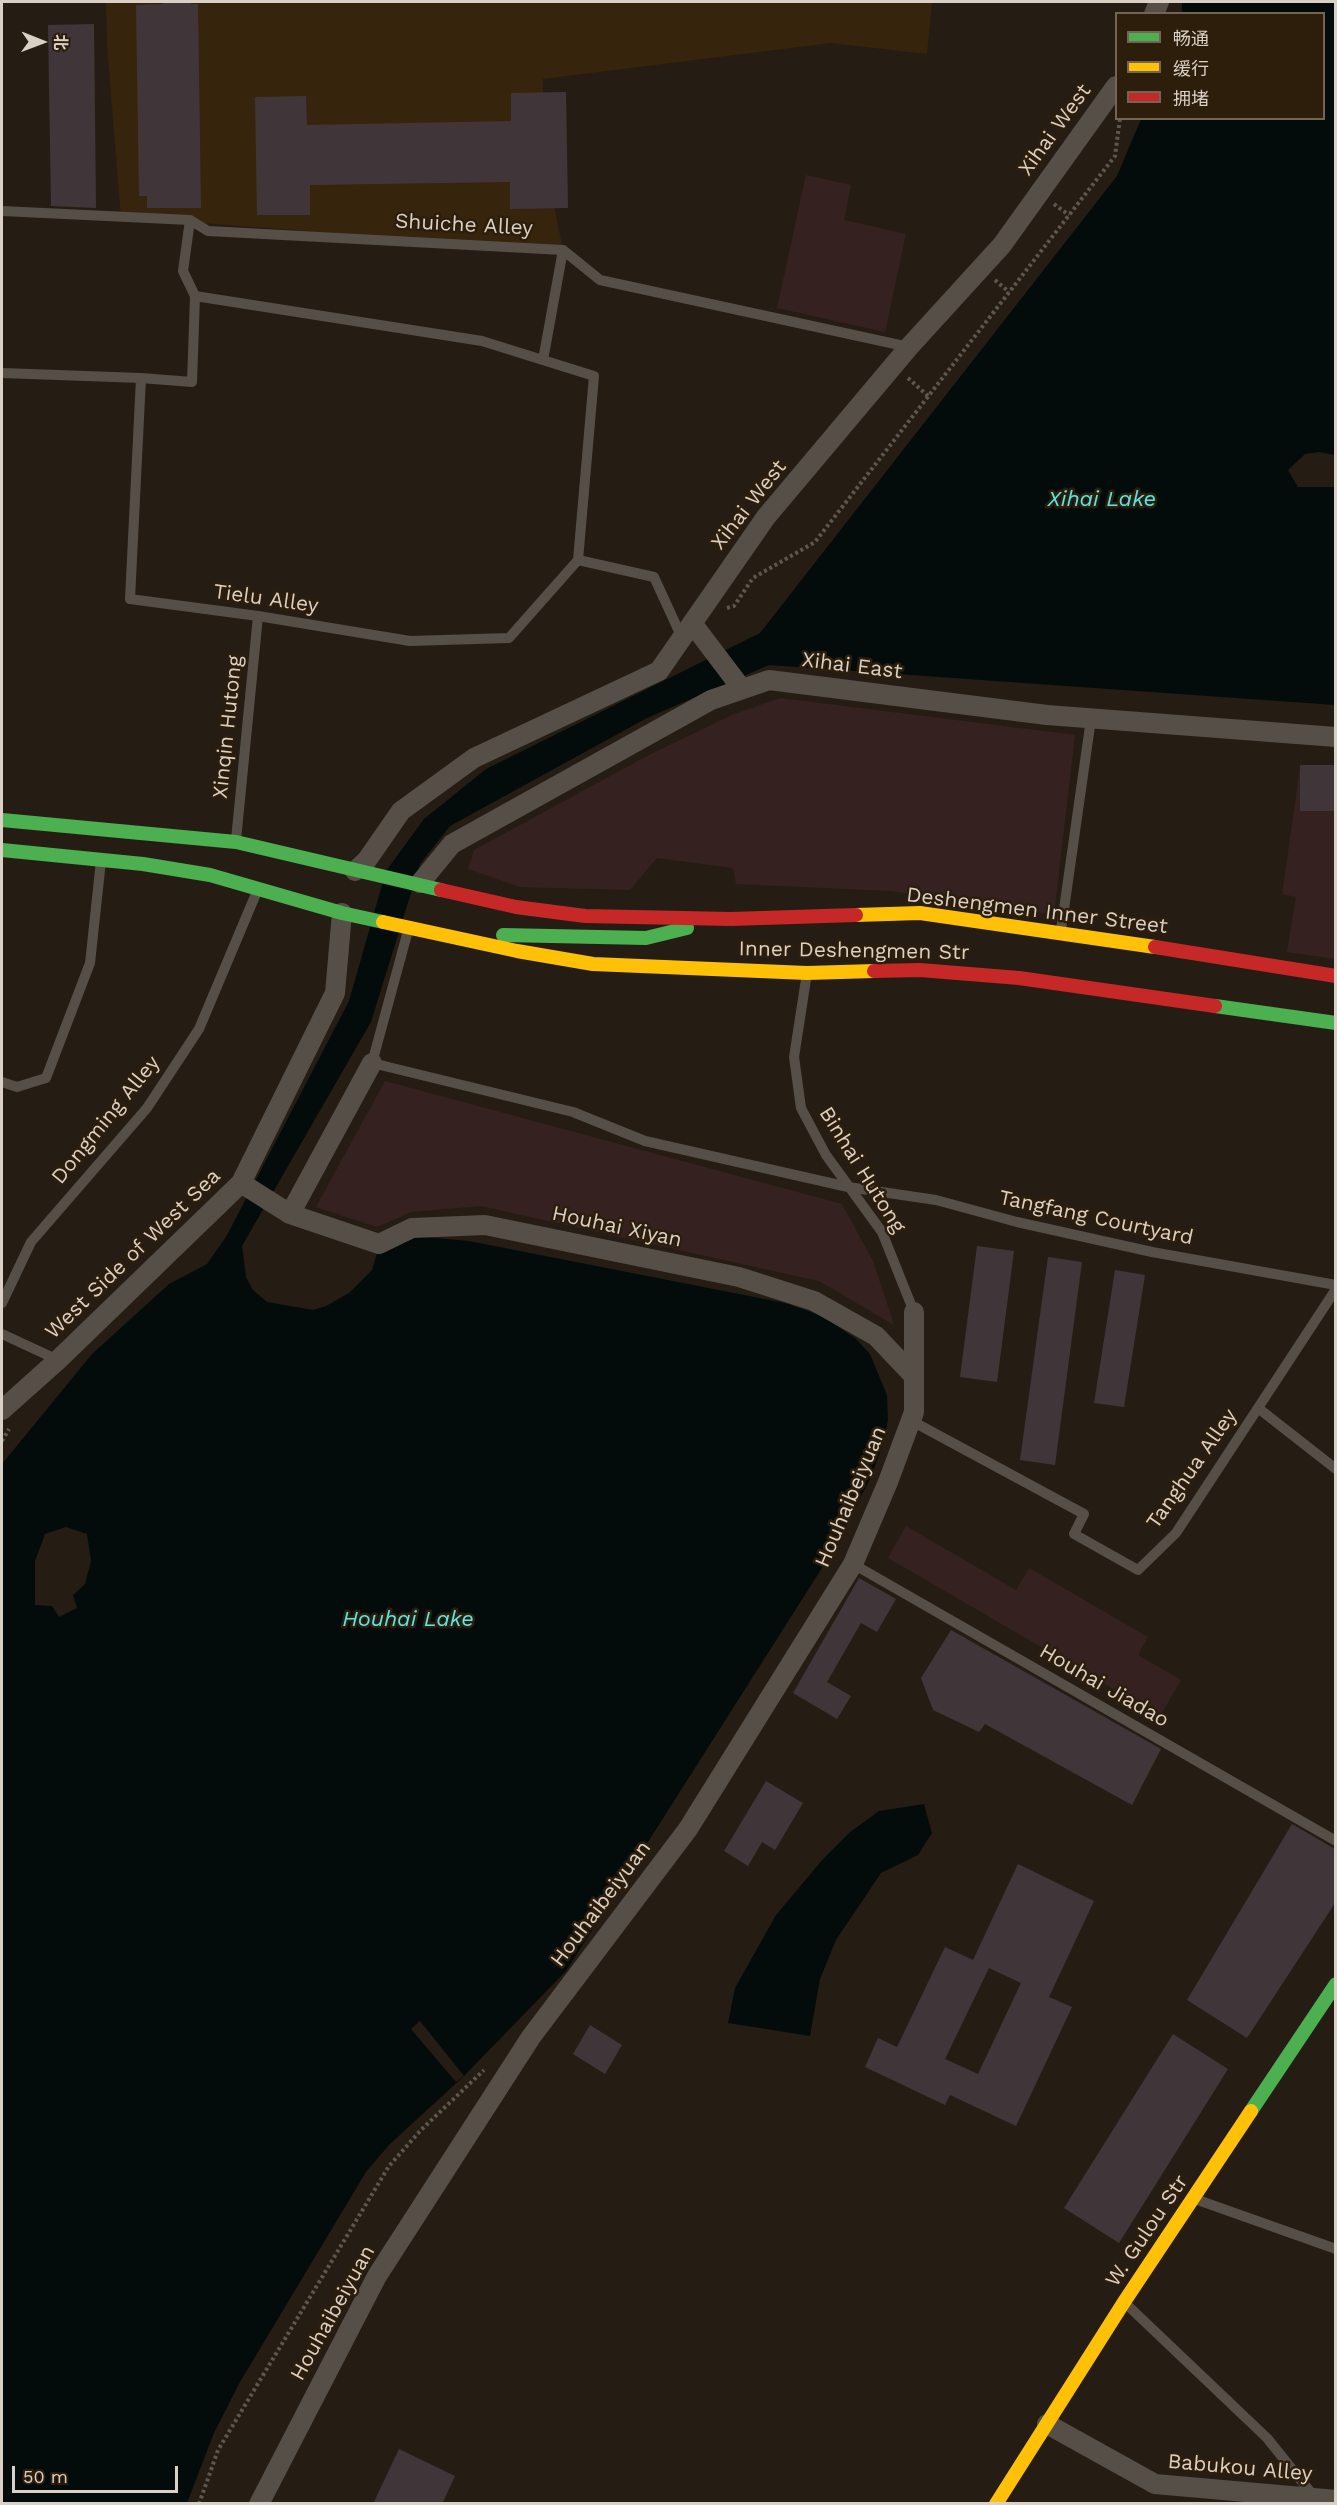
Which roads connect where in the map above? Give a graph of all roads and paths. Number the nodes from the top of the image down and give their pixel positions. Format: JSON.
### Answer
{"nodes":[{"id":1,"x":1115,"y":87,"type":"edge"},
{"id":2,"x":1120,"y":120,"type":"edge"},
{"id":3,"x":2,"y":211,"type":"edge"},
{"id":4,"x":190,"y":220,"type":"junction"},
{"id":5,"x":563,"y":250,"type":"junction"},
{"id":6,"x":195,"y":297,"type":"junction"},
{"id":7,"x":909,"y":347,"type":"junction"},
{"id":8,"x":543,"y":360,"type":"junction"},
{"id":9,"x":894,"y":366,"type":"junction"},
{"id":10,"x":2,"y":373,"type":"edge"},
{"id":11,"x":141,"y":378,"type":"junction"},
{"id":12,"x":928,"y":396,"type":"junction"},
{"id":13,"x":578,"y":560,"type":"junction"},
{"id":14,"x":258,"y":616,"type":"junction"},
{"id":15,"x":691,"y":625,"type":"junction"},
{"id":16,"x":739,"y":685,"type":"junction"},
{"id":17,"x":1091,"y":719,"type":"junction"},
{"id":18,"x":1335,"y":737,"type":"edge"},
{"id":19,"x":2,"y":820,"type":"edge"},
{"id":20,"x":141,"y":832,"type":"junction"},
{"id":21,"x":236,"y":842,"type":"junction"},
{"id":22,"x":2,"y":850,"type":"edge"},
{"id":23,"x":214,"y":855,"type":"dead end"},
{"id":24,"x":101,"y":860,"type":"junction"},
{"id":25,"x":355,"y":871,"type":"junction"},
{"id":26,"x":420,"y":883,"type":"junction"},
{"id":27,"x":301,"y":887,"type":"dead end"},
{"id":28,"x":259,"y":889,"type":"junction"},
{"id":29,"x":342,"y":906,"type":"junction"},
{"id":30,"x":730,"y":919,"type":"junction"},
{"id":31,"x":410,"y":922,"type":"junction"},
{"id":32,"x":1061,"y":932,"type":"junction"},
{"id":33,"x":807,"y":973,"type":"junction"},
{"id":34,"x":1335,"y":976,"type":"edge"},
{"id":35,"x":1335,"y":1023,"type":"edge"},
{"id":36,"x":372,"y":1063,"type":"junction"},
{"id":37,"x":2,"y":1082,"type":"edge"},
{"id":38,"x":241,"y":1183,"type":"junction"},
{"id":39,"x":848,"y":1186,"type":"junction"},
{"id":40,"x":290,"y":1214,"type":"junction"},
{"id":41,"x":1335,"y":1287,"type":"edge"},
{"id":42,"x":2,"y":1303,"type":"edge"},
{"id":43,"x":914,"y":1312,"type":"joint"},
{"id":44,"x":2,"y":1334,"type":"edge"},
{"id":45,"x":58,"y":1360,"type":"junction"},
{"id":46,"x":913,"y":1375,"type":"junction"},
{"id":47,"x":1258,"y":1408,"type":"junction"},
{"id":48,"x":2,"y":1410,"type":"edge"},
{"id":49,"x":910,"y":1420,"type":"junction"},
{"id":50,"x":1335,"y":1469,"type":"edge"},
{"id":51,"x":853,"y":1564,"type":"junction"},
{"id":52,"x":1335,"y":1841,"type":"edge"},
{"id":53,"x":1333,"y":1992,"type":"edge"},
{"id":54,"x":490,"y":2064,"type":"dead end"},
{"id":55,"x":1194,"y":2199,"type":"junction"},
{"id":56,"x":1335,"y":2249,"type":"edge"},
{"id":57,"x":1124,"y":2302,"type":"junction"},
{"id":58,"x":1047,"y":2424,"type":"junction"},
{"id":59,"x":1326,"y":2499,"type":"edge"},
{"id":60,"x":199,"y":2504,"type":"edge"},
{"id":61,"x":259,"y":2504,"type":"edge"},
{"id":62,"x":996,"y":2504,"type":"edge"}],
"edges":[{"from":1,"to":7,"type":"street","name":"Xihai West"},
{"from":2,"to":12,"type":"path"},
{"from":3,"to":4,"type":"lane","name":"Shuiche Alley"},
{"from":4,"to":5,"type":"lane","name":"Shuiche Alley"},
{"from":4,"to":6,"type":"lane"},
{"from":5,"to":7,"type":"lane"},
{"from":5,"to":8,"type":"lane"},
{"from":6,"to":8,"type":"lane"},
{"from":6,"to":11,"type":"lane"},
{"from":7,"to":9,"type":"street","name":"Xihai West"},
{"from":8,"to":13,"type":"lane"},
{"from":9,"to":12,"type":"path"},
{"from":9,"to":15,"type":"street","name":"Xihai West"},
{"from":10,"to":11,"type":"lane"},
{"from":11,"to":14,"type":"lane","name":"Tielu Alley"},
{"from":12,"to":15,"type":"path"},
{"from":13,"to":14,"type":"lane","name":"Tielu Alley"},
{"from":13,"to":15,"type":"lane"},
{"from":14,"to":21,"type":"lane","name":"Xinqin Hutong"},
{"from":15,"to":16,"type":"street"},
{"from":15,"to":25,"type":"street","name":"Xihai West"},
{"from":16,"to":17,"type":"street","name":"Xihai East"},
{"from":16,"to":26,"type":"street","name":"Xihai East"},
{"from":17,"to":18,"type":"street","name":"Xihai East"},
{"from":17,"to":32,"type":"lane"},
{"from":19,"to":20,"type":"main road"},
{"from":20,"to":21,"type":"main road"},
{"from":20,"to":23,"type":"main road"},
{"from":21,"to":25,"type":"main road"},
{"from":22,"to":24,"type":"main road"},
{"from":24,"to":28,"type":"main road"},
{"from":24,"to":37,"type":"lane"},
{"from":25,"to":26,"type":"main road","name":"Deshengmen Inner Street"},
{"from":26,"to":30,"type":"main road","name":"Deshengmen Inner Street"},
{"from":27,"to":29,"type":"main road"},
{"from":28,"to":29,"type":"main road"},
{"from":28,"to":42,"type":"lane","name":"Dongming Alley"},
{"from":29,"to":31,"type":"main road"},
{"from":29,"to":38,"type":"street","name":"West Side of West Sea"},
{"from":30,"to":31,"type":"main road","name":"Deshengmen Inner Street"},
{"from":30,"to":32,"type":"main road","name":"Deshengmen Inner Street"},
{"from":31,"to":33,"type":"main road","name":"Inner Deshengmen Str"},
{"from":31,"to":36,"type":"lane"},
{"from":32,"to":34,"type":"main road","name":"Deshengmen Inner Street"},
{"from":33,"to":35,"type":"main road","name":"Inner Deshengmen Str"},
{"from":33,"to":39,"type":"lane","name":"Binhai Hutong"},
{"from":36,"to":39,"type":"lane","name":"Tangfang Courtyard"},
{"from":36,"to":40,"type":"street"},
{"from":38,"to":40,"type":"street","name":"Houhai Xiyan"},
{"from":38,"to":45,"type":"street","name":"West Side of West Sea"},
{"from":39,"to":41,"type":"lane","name":"Tangfang Courtyard"},
{"from":39,"to":43,"type":"lane","name":"Binhai Hutong"},
{"from":40,"to":46,"type":"street","name":"Houhai Xiyan"},
{"from":41,"to":47,"type":"lane","name":"Tanghua Alley"},
{"from":43,"to":46,"type":"street","name":"Houhaibeiyuan"},
{"from":44,"to":45,"type":"lane"},
{"from":45,"to":48,"type":"street","name":"West Side of West Sea"},
{"from":46,"to":49,"type":"street","name":"Houhaibeiyuan"},
{"from":47,"to":49,"type":"lane","name":"Tanghua Alley"},
{"from":47,"to":50,"type":"lane"},
{"from":49,"to":51,"type":"street","name":"Houhaibeiyuan"},
{"from":51,"to":52,"type":"lane","name":"Houhai Jiadao"},
{"from":51,"to":61,"type":"street","name":"Houhaibeiyuan"},
{"from":53,"to":55,"type":"main road","name":"W. Gulou Str"},
{"from":54,"to":60,"type":"path"},
{"from":55,"to":56,"type":"lane"},
{"from":55,"to":57,"type":"main road","name":"W. Gulou Str"},
{"from":57,"to":58,"type":"main road","name":"W. Gulou Str"},
{"from":57,"to":59,"type":"lane"},
{"from":58,"to":59,"type":"street","name":"Babukou Alley"},
{"from":58,"to":62,"type":"main road","name":"W. Gulou Str"}]}
